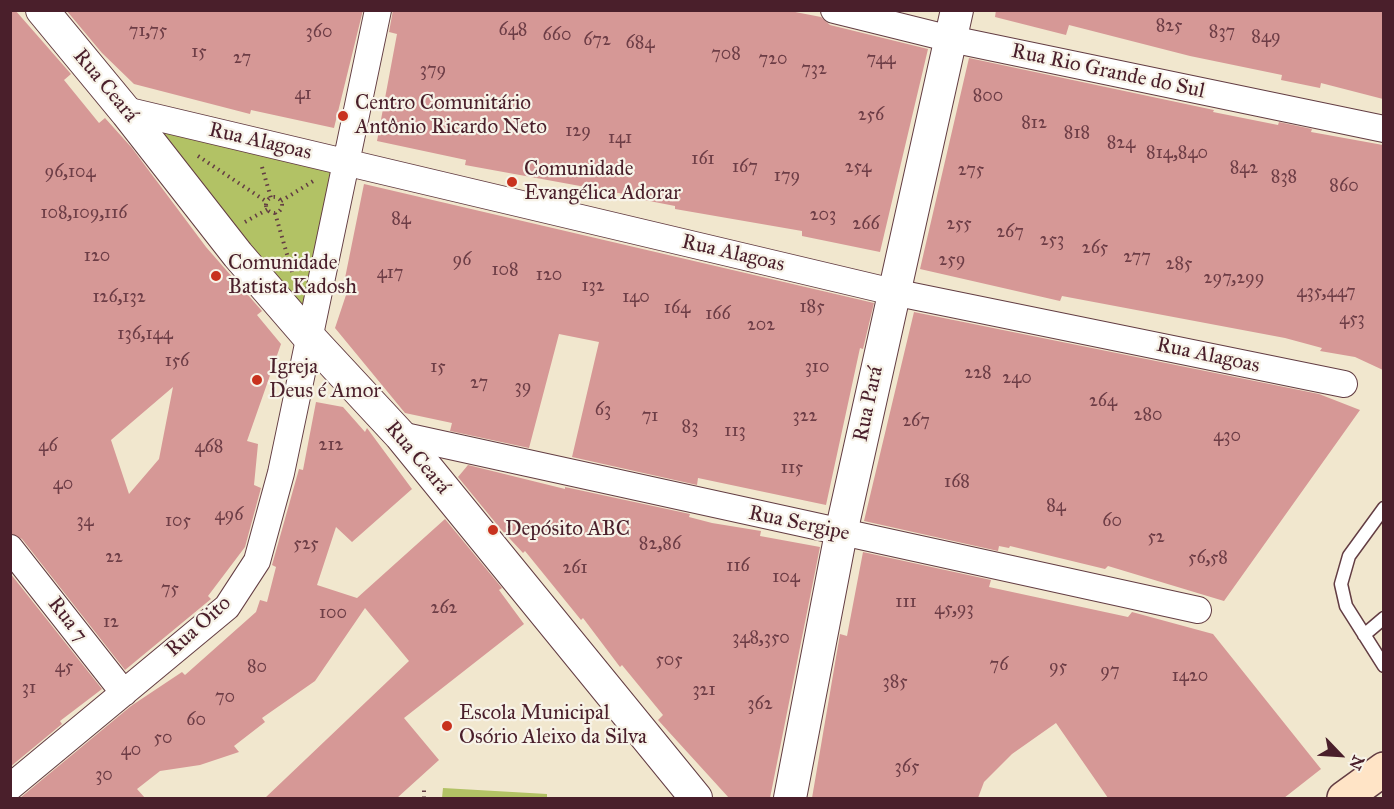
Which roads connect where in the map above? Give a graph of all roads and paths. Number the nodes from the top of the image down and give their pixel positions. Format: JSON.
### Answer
{"nodes":[{"id":1,"x":42,"y":10,"type":"edge"},
{"id":2,"x":378,"y":10,"type":"edge"},
{"id":3,"x":834,"y":10,"type":"edge"},
{"id":4,"x":954,"y":25,"type":"edge"},
{"id":5,"x":125,"y":111,"type":"junction"},
{"id":6,"x":1383,"y":129,"type":"edge"},
{"id":7,"x":189,"y":151,"type":"dead end"},
{"id":8,"x":259,"y":156,"type":"dead end"},
{"id":9,"x":346,"y":161,"type":"junction"},
{"id":10,"x":321,"y":177,"type":"dead end"},
{"id":11,"x":269,"y":200,"type":"junction"},
{"id":12,"x":281,"y":201,"type":"junction"},
{"id":13,"x":268,"y":209,"type":"junction"},
{"id":14,"x":275,"y":213,"type":"junction"},
{"id":15,"x":239,"y":226,"type":"dead end"},
{"id":16,"x":297,"y":286,"type":"dead end"},
{"id":17,"x":893,"y":292,"type":"junction"},
{"id":18,"x":308,"y":336,"type":"junction"},
{"id":19,"x":1344,"y":384,"type":"dead end"},
{"id":20,"x":400,"y":435,"type":"junction"},
{"id":21,"x":1383,"y":508,"type":"edge"},
{"id":22,"x":841,"y":533,"type":"junction"},
{"id":23,"x":10,"y":548,"type":"edge"},
{"id":24,"x":1198,"y":610,"type":"dead end"},
{"id":25,"x":1383,"y":618,"type":"edge"},
{"id":26,"x":1364,"y":634,"type":"junction"},
{"id":27,"x":1383,"y":666,"type":"edge"},
{"id":28,"x":124,"y":693,"type":"junction"},
{"id":29,"x":1383,"y":769,"type":"edge"},
{"id":30,"x":10,"y":787,"type":"edge"},
{"id":31,"x":424,"y":789,"type":"dead end"},
{"id":32,"x":686,"y":795,"type":"edge"},
{"id":33,"x":424,"y":798,"type":"edge"},
{"id":34,"x":790,"y":798,"type":"edge"},
{"id":35,"x":1344,"y":798,"type":"edge"}],
"edges":[{"from":1,"to":5,"type":"street","name":"Rua Ceará"},
{"from":2,"to":9,"type":"street","name":"Rua Oito"},
{"from":3,"to":4,"type":"street","name":"Rua Rio Grande do Sul"},
{"from":4,"to":6,"type":"street","name":"Rua Rio Grande do Sul"},
{"from":4,"to":17,"type":"street","name":"Rua Pará"},
{"from":5,"to":9,"type":"street","name":"Rua Alagoas"},
{"from":5,"to":18,"type":"street","name":"Rua Ceará"},
{"from":7,"to":11,"type":"path"},
{"from":8,"to":11,"type":"path"},
{"from":9,"to":17,"type":"street","name":"Rua Alagoas"},
{"from":9,"to":18,"type":"street","name":"Rua Oito"},
{"from":10,"to":12,"type":"path"},
{"from":11,"to":12,"type":"path"},
{"from":11,"to":13,"type":"path"},
{"from":12,"to":14,"type":"path"},
{"from":13,"to":14,"type":"path"},
{"from":13,"to":15,"type":"path"},
{"from":14,"to":16,"type":"path"},
{"from":17,"to":19,"type":"street","name":"Rua Alagoas"},
{"from":17,"to":22,"type":"street","name":"Rua Pará"},
{"from":18,"to":20,"type":"street","name":"Rua Ceará"},
{"from":18,"to":28,"type":"street","name":"Rua Oito"},
{"from":20,"to":22,"type":"street","name":"Rua Sergipe"},
{"from":20,"to":32,"type":"street","name":"Rua Ceará"},
{"from":21,"to":26,"type":"lane"},
{"from":22,"to":24,"type":"street","name":"Rua Sergipe"},
{"from":22,"to":34,"type":"street","name":"Rua Pará"},
{"from":23,"to":28,"type":"street","name":"Rua 7"},
{"from":25,"to":26,"type":"lane"},
{"from":26,"to":27,"type":"lane"},
{"from":28,"to":30,"type":"street","name":"Rua Oito"},
{"from":29,"to":35,"type":"main road"},
{"from":31,"to":33,"type":"path"}]}
